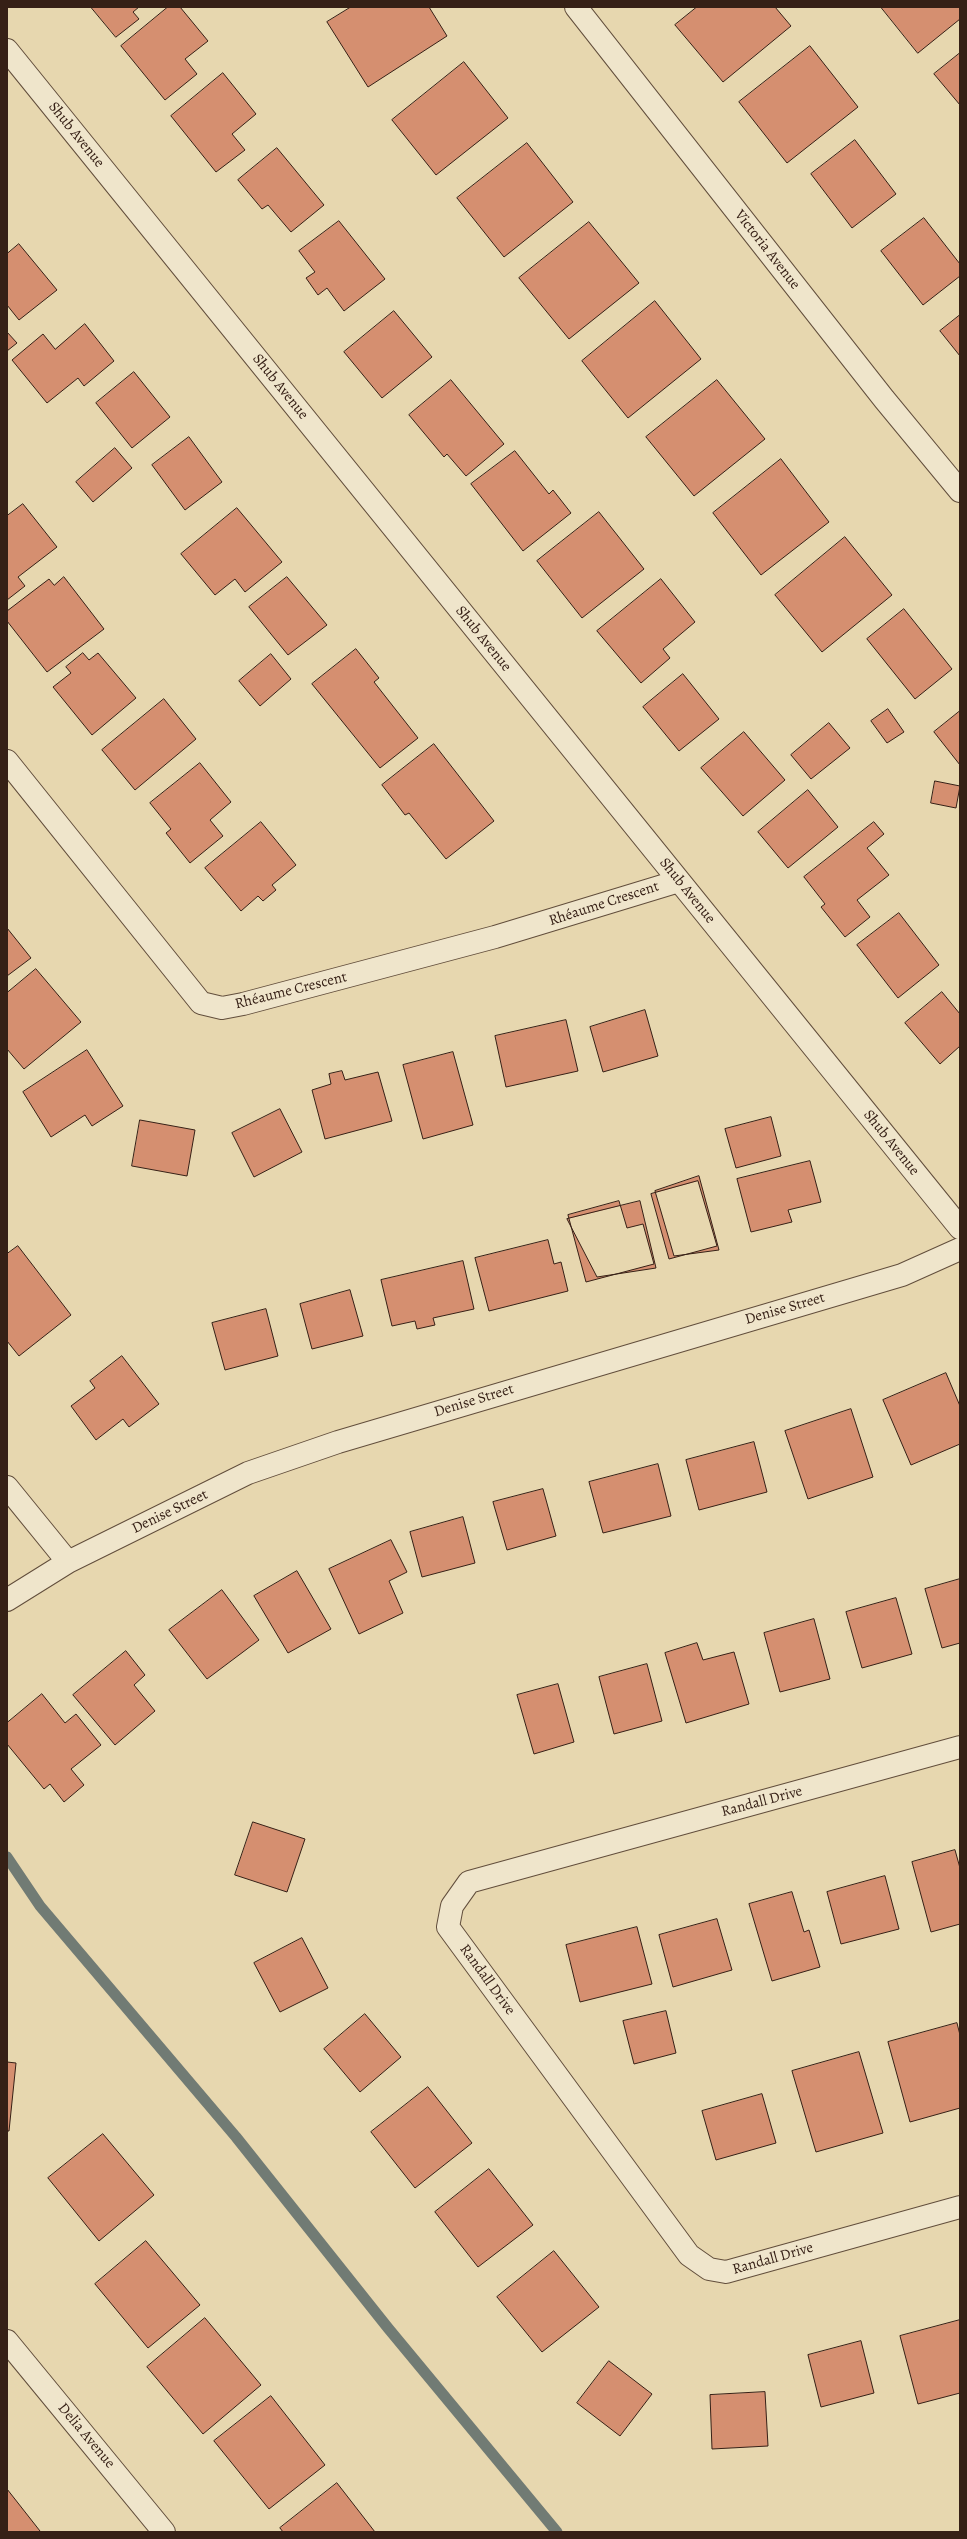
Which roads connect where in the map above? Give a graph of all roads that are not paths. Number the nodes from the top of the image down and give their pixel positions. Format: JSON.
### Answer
{"nodes":[{"id":1,"x":576,"y":7,"type":"edge"},
{"id":2,"x":7,"y":50,"type":"edge"},
{"id":3,"x":960,"y":491,"type":"edge"},
{"id":4,"x":7,"y":761,"type":"edge"},
{"id":5,"x":679,"y":881,"type":"junction"},
{"id":6,"x":960,"y":1228,"type":"edge"},
{"id":7,"x":960,"y":1249,"type":"edge"},
{"id":8,"x":7,"y":1487,"type":"edge"},
{"id":9,"x":68,"y":1562,"type":"junction"},
{"id":10,"x":7,"y":1600,"type":"edge"},
{"id":11,"x":960,"y":1747,"type":"edge"},
{"id":12,"x":960,"y":2207,"type":"edge"},
{"id":13,"x":7,"y":2341,"type":"edge"},
{"id":14,"x":164,"y":2532,"type":"edge"}],
"edges":[{"from":1,"to":3,"type":"street","name":"Victoria Avenue"},
{"from":2,"to":5,"type":"street","name":"Shub Avenue"},
{"from":4,"to":5,"type":"street","name":"Rhéaume Crescent"},
{"from":5,"to":6,"type":"street","name":"Shub Avenue"},
{"from":7,"to":9,"type":"street","name":"Denise Street"},
{"from":8,"to":9,"type":"street"},
{"from":9,"to":10,"type":"street","name":"Denise Street"},
{"from":11,"to":12,"type":"street","name":"Randall Drive"},
{"from":13,"to":14,"type":"street","name":"Delia Avenue"}]}
